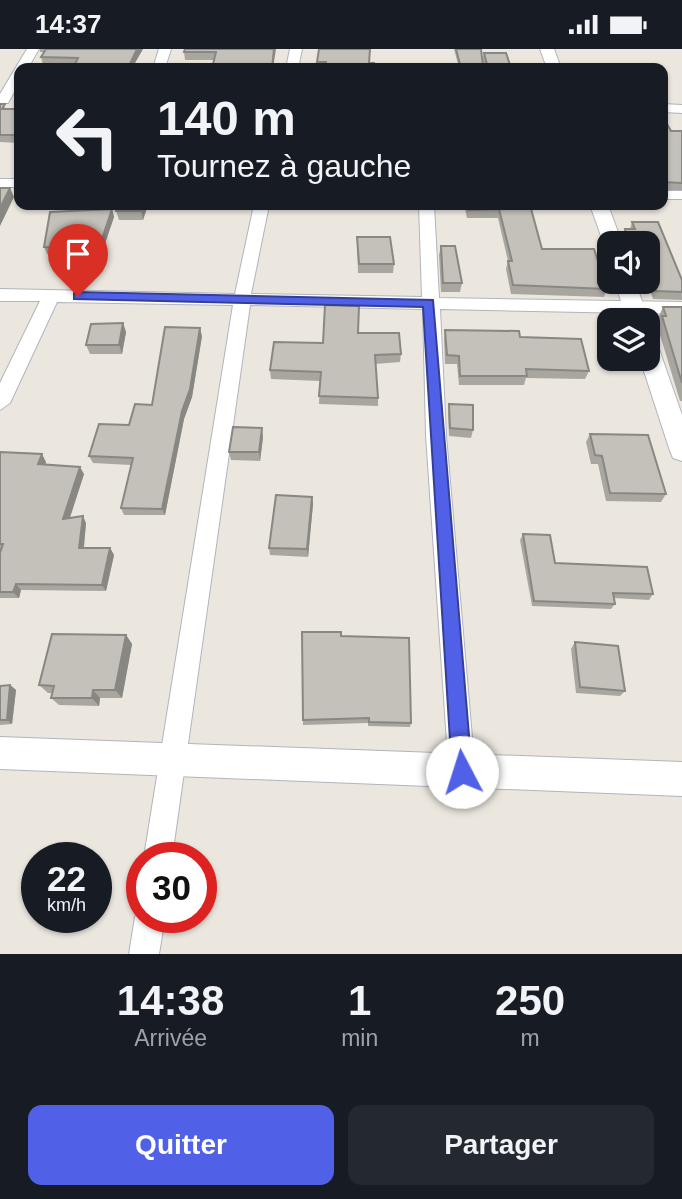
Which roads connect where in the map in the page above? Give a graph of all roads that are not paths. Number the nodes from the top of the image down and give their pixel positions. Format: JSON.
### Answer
{"nodes":[{"id":1,"x":14,"y":81,"type":"edge"},
{"id":2,"x":2,"y":100,"type":"edge"},
{"id":3,"x":260,"y":210,"type":"edge"},
{"id":4,"x":426,"y":210,"type":"edge"},
{"id":5,"x":601,"y":210,"type":"edge"},
{"id":6,"x":608,"y":231,"type":"edge"},
{"id":7,"x":0,"y":295,"type":"edge"},
{"id":8,"x":51,"y":296,"type":"junction"},
{"id":9,"x":242,"y":299,"type":"junction"},
{"id":10,"x":429,"y":303,"type":"junction"},
{"id":11,"x":682,"y":308,"type":"edge"},
{"id":12,"x":660,"y":310,"type":"edge"},
{"id":13,"x":597,"y":311,"type":"edge"},
{"id":14,"x":655,"y":371,"type":"edge"},
{"id":15,"x":0,"y":403,"type":"edge"},
{"id":16,"x":682,"y":451,"type":"edge"},
{"id":17,"x":0,"y":753,"type":"edge"},
{"id":18,"x":172,"y":759,"type":"junction"},
{"id":19,"x":462,"y":772,"type":"junction"},
{"id":20,"x":682,"y":779,"type":"edge"},
{"id":21,"x":160,"y":842,"type":"edge"},
{"id":22,"x":148,"y":933,"type":"edge"},
{"id":23,"x":145,"y":954,"type":"edge"}],
"edges":[{"from":1,"to":2,"type":"street"},
{"from":3,"to":9,"type":"street"},
{"from":4,"to":10,"type":"street"},
{"from":5,"to":6,"type":"street"},
{"from":7,"to":8,"type":"street"},
{"from":8,"to":9,"type":"street"},
{"from":8,"to":15,"type":"street"},
{"from":9,"to":10,"type":"street"},
{"from":9,"to":18,"type":"street"},
{"from":10,"to":13,"type":"street"},
{"from":10,"to":19,"type":"street"},
{"from":11,"to":12,"type":"street"},
{"from":14,"to":16,"type":"street"},
{"from":17,"to":18,"type":"street"},
{"from":18,"to":19,"type":"street"},
{"from":18,"to":21,"type":"street"},
{"from":19,"to":20,"type":"street"},
{"from":22,"to":23,"type":"street"}]}
